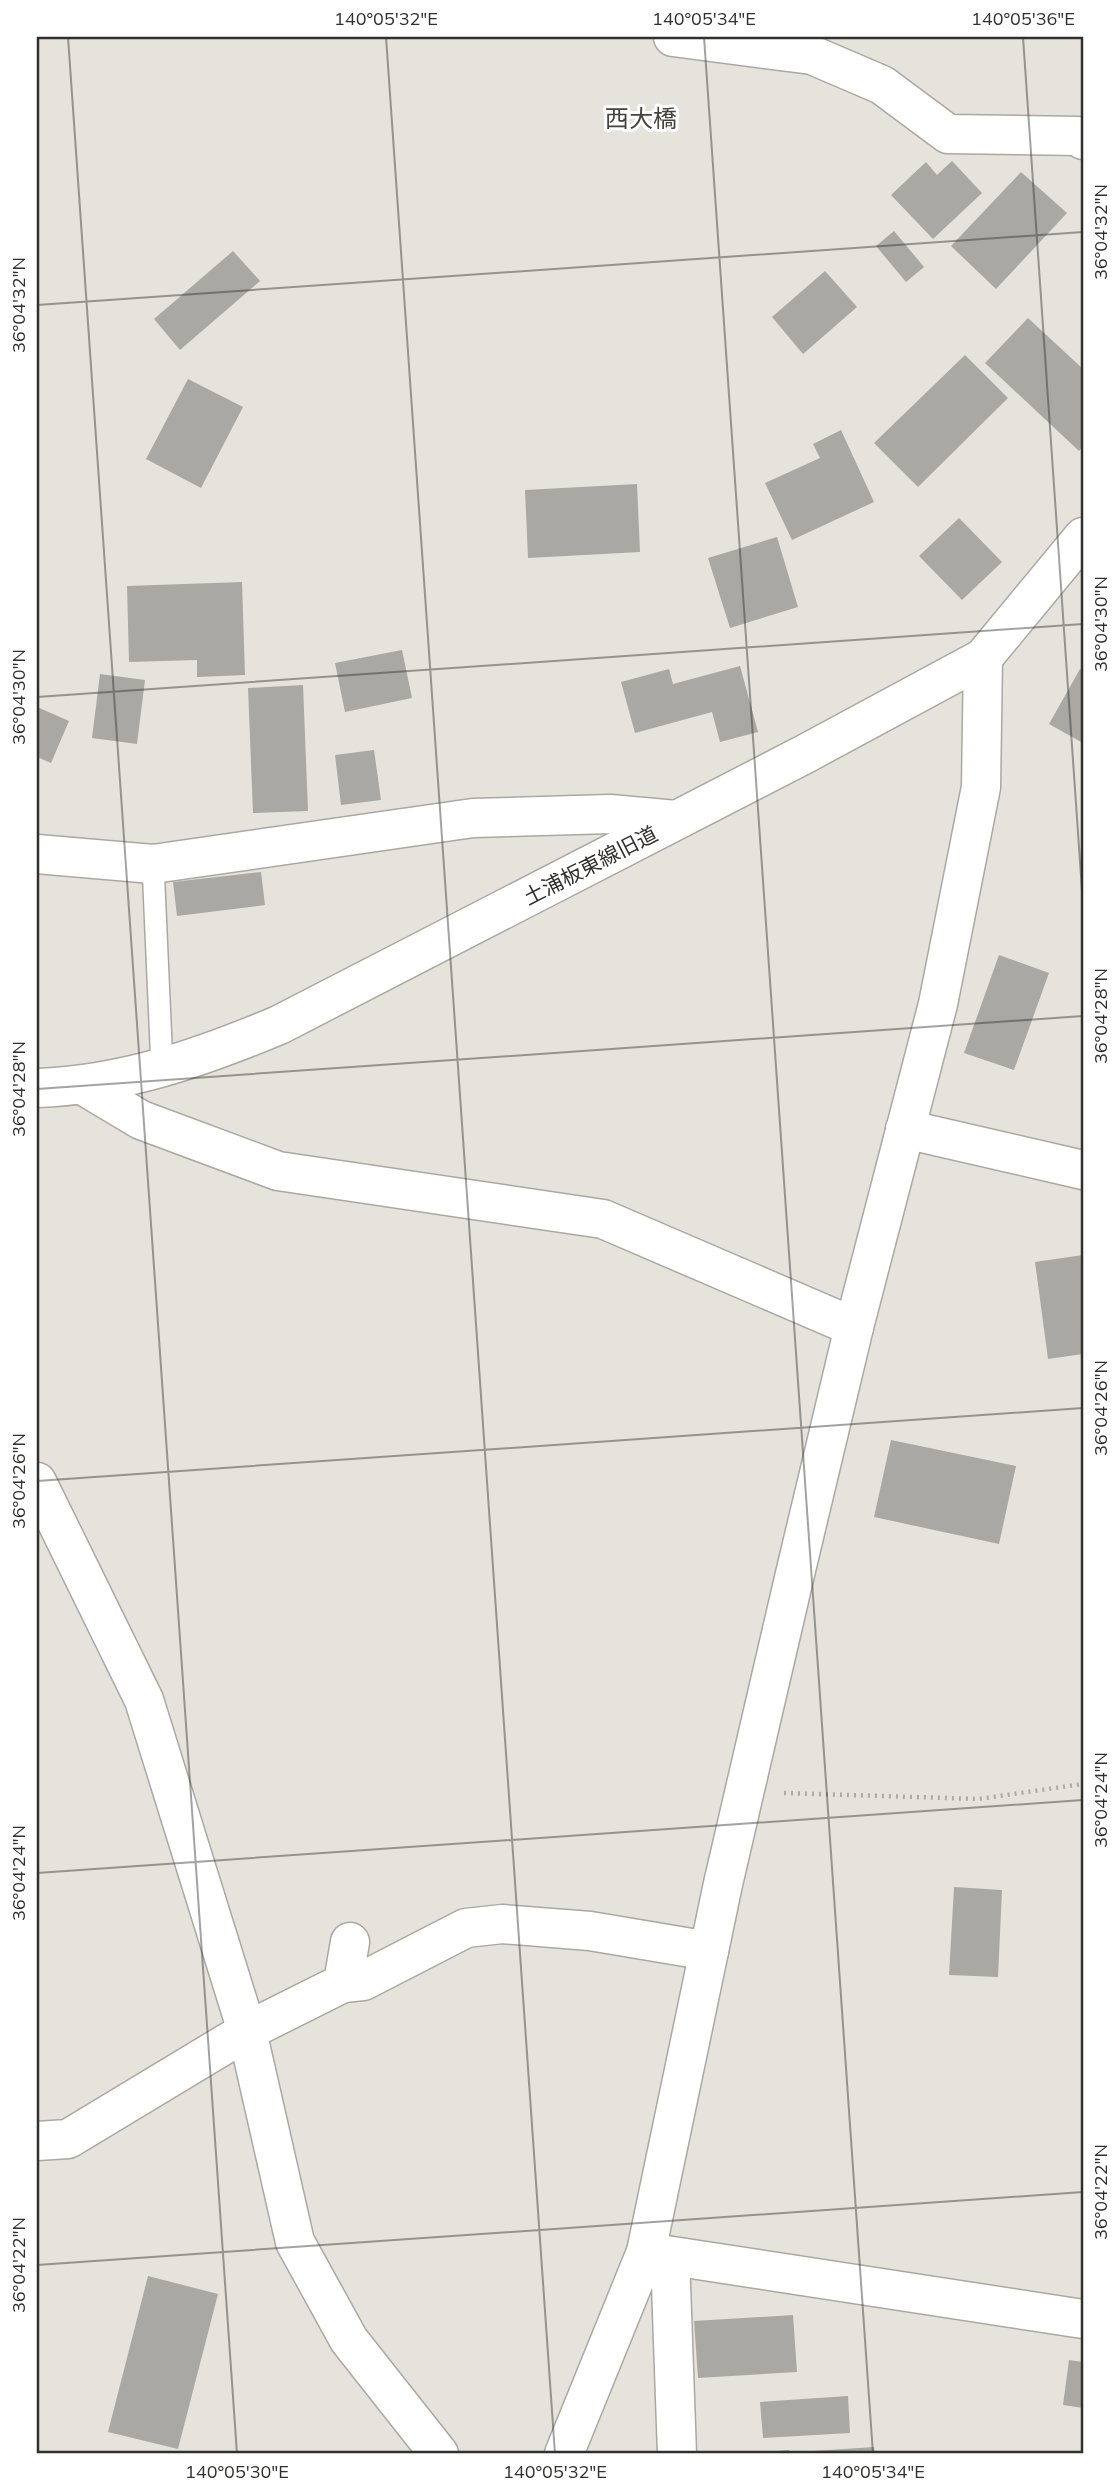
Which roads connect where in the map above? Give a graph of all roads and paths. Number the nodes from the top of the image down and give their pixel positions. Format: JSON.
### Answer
{"nodes":[{"id":1,"x":673,"y":37,"type":"edge"},
{"id":2,"x":1083,"y":140,"type":"edge"},
{"id":3,"x":1083,"y":537,"type":"edge"},
{"id":4,"x":983,"y":658,"type":"junction"},
{"id":5,"x":676,"y":820,"type":"junction"},
{"id":6,"x":37,"y":854,"type":"edge"},
{"id":7,"x":153,"y":864,"type":"junction"},
{"id":8,"x":162,"y":1067,"type":"junction"},
{"id":9,"x":85,"y":1086,"type":"junction"},
{"id":10,"x":37,"y":1088,"type":"edge"},
{"id":11,"x":905,"y":1129,"type":"junction"},
{"id":12,"x":1083,"y":1170,"type":"edge"},
{"id":13,"x":854,"y":1327,"type":"junction"},
{"id":14,"x":37,"y":1482,"type":"edge"},
{"id":15,"x":1083,"y":1784,"type":"edge"},
{"id":16,"x":745,"y":1792,"type":"junction"},
{"id":17,"x":350,"y":1942,"type":"dead end"},
{"id":18,"x":709,"y":1951,"type":"junction"},
{"id":19,"x":343,"y":1983,"type":"junction"},
{"id":20,"x":247,"y":2031,"type":"junction"},
{"id":21,"x":37,"y":2141,"type":"edge"},
{"id":22,"x":658,"y":2254,"type":"junction"},
{"id":23,"x":1083,"y":2319,"type":"edge"},
{"id":24,"x":439,"y":2454,"type":"edge"},
{"id":25,"x":564,"y":2454,"type":"edge"},
{"id":26,"x":677,"y":2454,"type":"edge"}],
"edges":[{"from":1,"to":2,"type":"street"},
{"from":3,"to":4,"type":"street","name":"土浦板東線旧道"},
{"from":4,"to":5,"type":"street","name":"土浦板東線旧道"},
{"from":4,"to":11,"type":"street"},
{"from":5,"to":7,"type":"street"},
{"from":5,"to":8,"type":"street","name":"土浦板東線旧道"},
{"from":6,"to":7,"type":"street"},
{"from":7,"to":8,"type":"lane"},
{"from":8,"to":9,"type":"street","name":"土浦板東線旧道"},
{"from":9,"to":10,"type":"street","name":"土浦板東線旧道"},
{"from":9,"to":13,"type":"street"},
{"from":11,"to":12,"type":"street"},
{"from":11,"to":13,"type":"street"},
{"from":13,"to":16,"type":"street"},
{"from":14,"to":20,"type":"street"},
{"from":15,"to":16,"type":"path"},
{"from":16,"to":18,"type":"street"},
{"from":17,"to":19,"type":"street"},
{"from":18,"to":19,"type":"street"},
{"from":18,"to":22,"type":"street"},
{"from":19,"to":20,"type":"street"},
{"from":20,"to":21,"type":"street"},
{"from":20,"to":24,"type":"street"},
{"from":22,"to":23,"type":"street"},
{"from":22,"to":25,"type":"street"},
{"from":22,"to":26,"type":"street"}]}
